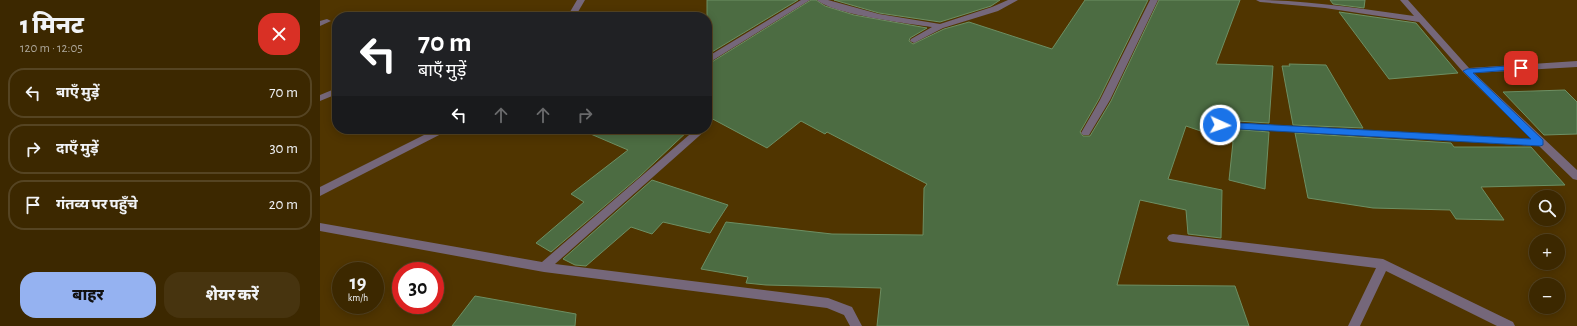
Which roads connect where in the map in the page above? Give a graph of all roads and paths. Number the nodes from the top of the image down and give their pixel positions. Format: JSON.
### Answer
{"nodes":[{"id":1,"x":581,"y":0,"type":"edge"},
{"id":2,"x":806,"y":0,"type":"edge"},
{"id":3,"x":821,"y":0,"type":"edge"},
{"id":4,"x":1014,"y":0,"type":"edge"},
{"id":5,"x":1154,"y":0,"type":"edge"},
{"id":6,"x":1260,"y":0,"type":"edge"},
{"id":7,"x":1404,"y":0,"type":"edge"},
{"id":8,"x":574,"y":12,"type":"edge"},
{"id":9,"x":1423,"y":20,"type":"junction"},
{"id":10,"x":940,"y":26,"type":"junction"},
{"id":11,"x":914,"y":41,"type":"dead end"},
{"id":12,"x":712,"y":57,"type":"edge"},
{"id":13,"x":1577,"y":64,"type":"edge"},
{"id":14,"x":1467,"y":71,"type":"junction"},
{"id":15,"x":332,"y":92,"type":"edge"},
{"id":16,"x":320,"y":98,"type":"edge"},
{"id":17,"x":1220,"y":125,"type":"dead end"},
{"id":18,"x":1086,"y":133,"type":"dead end"},
{"id":19,"x":434,"y":134,"type":"edge"},
{"id":20,"x":696,"y":134,"type":"edge"},
{"id":21,"x":1540,"y":143,"type":"junction"},
{"id":22,"x":1577,"y":176,"type":"edge"},
{"id":23,"x":320,"y":192,"type":"edge"},
{"id":24,"x":320,"y":227,"type":"edge"},
{"id":25,"x":1173,"y":238,"type":"dead end"},
{"id":26,"x":1383,"y":264,"type":"junction"},
{"id":27,"x":544,"y":267,"type":"junction"},
{"id":28,"x":856,"y":326,"type":"edge"},
{"id":29,"x":1354,"y":326,"type":"edge"},
{"id":30,"x":1509,"y":326,"type":"edge"}],
"edges":[{"from":1,"to":8,"type":"street"},
{"from":2,"to":12,"type":"street"},
{"from":3,"to":10,"type":"street"},
{"from":4,"to":10,"type":"street"},
{"from":5,"to":18,"type":"street"},
{"from":6,"to":9,"type":"street"},
{"from":7,"to":9,"type":"street"},
{"from":9,"to":14,"type":"street"},
{"from":10,"to":11,"type":"street"},
{"from":13,"to":14,"type":"street"},
{"from":14,"to":21,"type":"street"},
{"from":15,"to":16,"type":"street"},
{"from":17,"to":21,"type":"street"},
{"from":19,"to":23,"type":"street"},
{"from":20,"to":27,"type":"street"},
{"from":21,"to":22,"type":"street"},
{"from":24,"to":27,"type":"street"},
{"from":25,"to":26,"type":"street"},
{"from":26,"to":29,"type":"street"},
{"from":26,"to":30,"type":"street"},
{"from":27,"to":28,"type":"street"}]}
